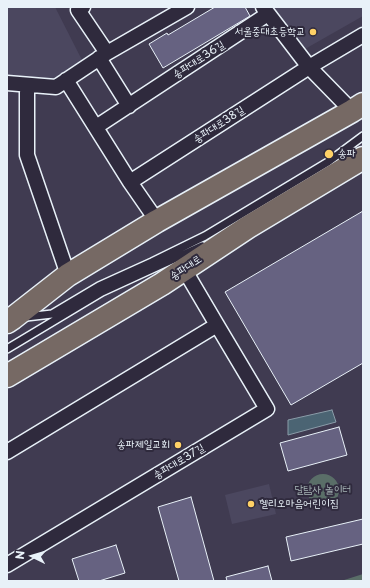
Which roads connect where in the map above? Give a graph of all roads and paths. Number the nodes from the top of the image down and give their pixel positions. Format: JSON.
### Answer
{"nodes":[{"id":1,"x":82,"y":7,"type":"edge"},
{"id":2,"x":187,"y":7,"type":"edge"},
{"id":3,"x":265,"y":11,"type":"edge"},
{"id":4,"x":363,"y":35,"type":"edge"},
{"id":5,"x":103,"y":56,"type":"junction"},
{"id":6,"x":309,"y":67,"type":"junction"},
{"id":7,"x":66,"y":80,"type":"junction"},
{"id":8,"x":7,"y":83,"type":"edge"},
{"id":9,"x":27,"y":85,"type":"junction"},
{"id":10,"x":129,"y":106,"type":"junction"},
{"id":11,"x":359,"y":107,"type":"edge"},
{"id":12,"x":96,"y":127,"type":"junction"},
{"id":13,"x":363,"y":136,"type":"edge"},
{"id":14,"x":363,"y":158,"type":"edge"},
{"id":15,"x":130,"y":182,"type":"junction"},
{"id":16,"x":157,"y":221,"type":"junction"},
{"id":17,"x":248,"y":227,"type":"junction"},
{"id":18,"x":184,"y":269,"type":"junction"},
{"id":19,"x":68,"y":275,"type":"junction"},
{"id":20,"x":10,"y":320,"type":"edge"},
{"id":21,"x":217,"y":326,"type":"junction"},
{"id":22,"x":7,"y":349,"type":"edge"},
{"id":23,"x":7,"y":376,"type":"edge"},
{"id":24,"x":7,"y":452,"type":"edge"},
{"id":25,"x":7,"y":565,"type":"edge"}],
"edges":[{"from":1,"to":5,"type":"street"},
{"from":2,"to":5,"type":"street"},
{"from":3,"to":6,"type":"street","name":"송파대로36길"},
{"from":3,"to":10,"type":"street","name":"송파대로36길"},
{"from":4,"to":6,"type":"street","name":"송파대로38길"},
{"from":5,"to":7,"type":"street"},
{"from":5,"to":10,"type":"street"},
{"from":6,"to":11,"type":"street","name":"송파대로36길"},
{"from":6,"to":15,"type":"street","name":"송파대로38길"},
{"from":7,"to":9,"type":"street"},
{"from":7,"to":12,"type":"street"},
{"from":8,"to":9,"type":"street"},
{"from":9,"to":19,"type":"street"},
{"from":10,"to":12,"type":"street","name":"송파대로36길"},
{"from":11,"to":16,"type":"main road"},
{"from":12,"to":15,"type":"street"},
{"from":13,"to":20,"type":"lane"},
{"from":14,"to":17,"type":"main road","name":"송파대로"},
{"from":15,"to":16,"type":"street"},
{"from":16,"to":19,"type":"main road"},
{"from":17,"to":18,"type":"main road","name":"송파대로"},
{"from":17,"to":22,"type":"lane"},
{"from":18,"to":21,"type":"street","name":"송파대로37길"},
{"from":18,"to":23,"type":"main road","name":"송파대로"},
{"from":19,"to":20,"type":"main road"},
{"from":21,"to":24,"type":"street"},
{"from":21,"to":25,"type":"street","name":"송파대로37길"}]}
